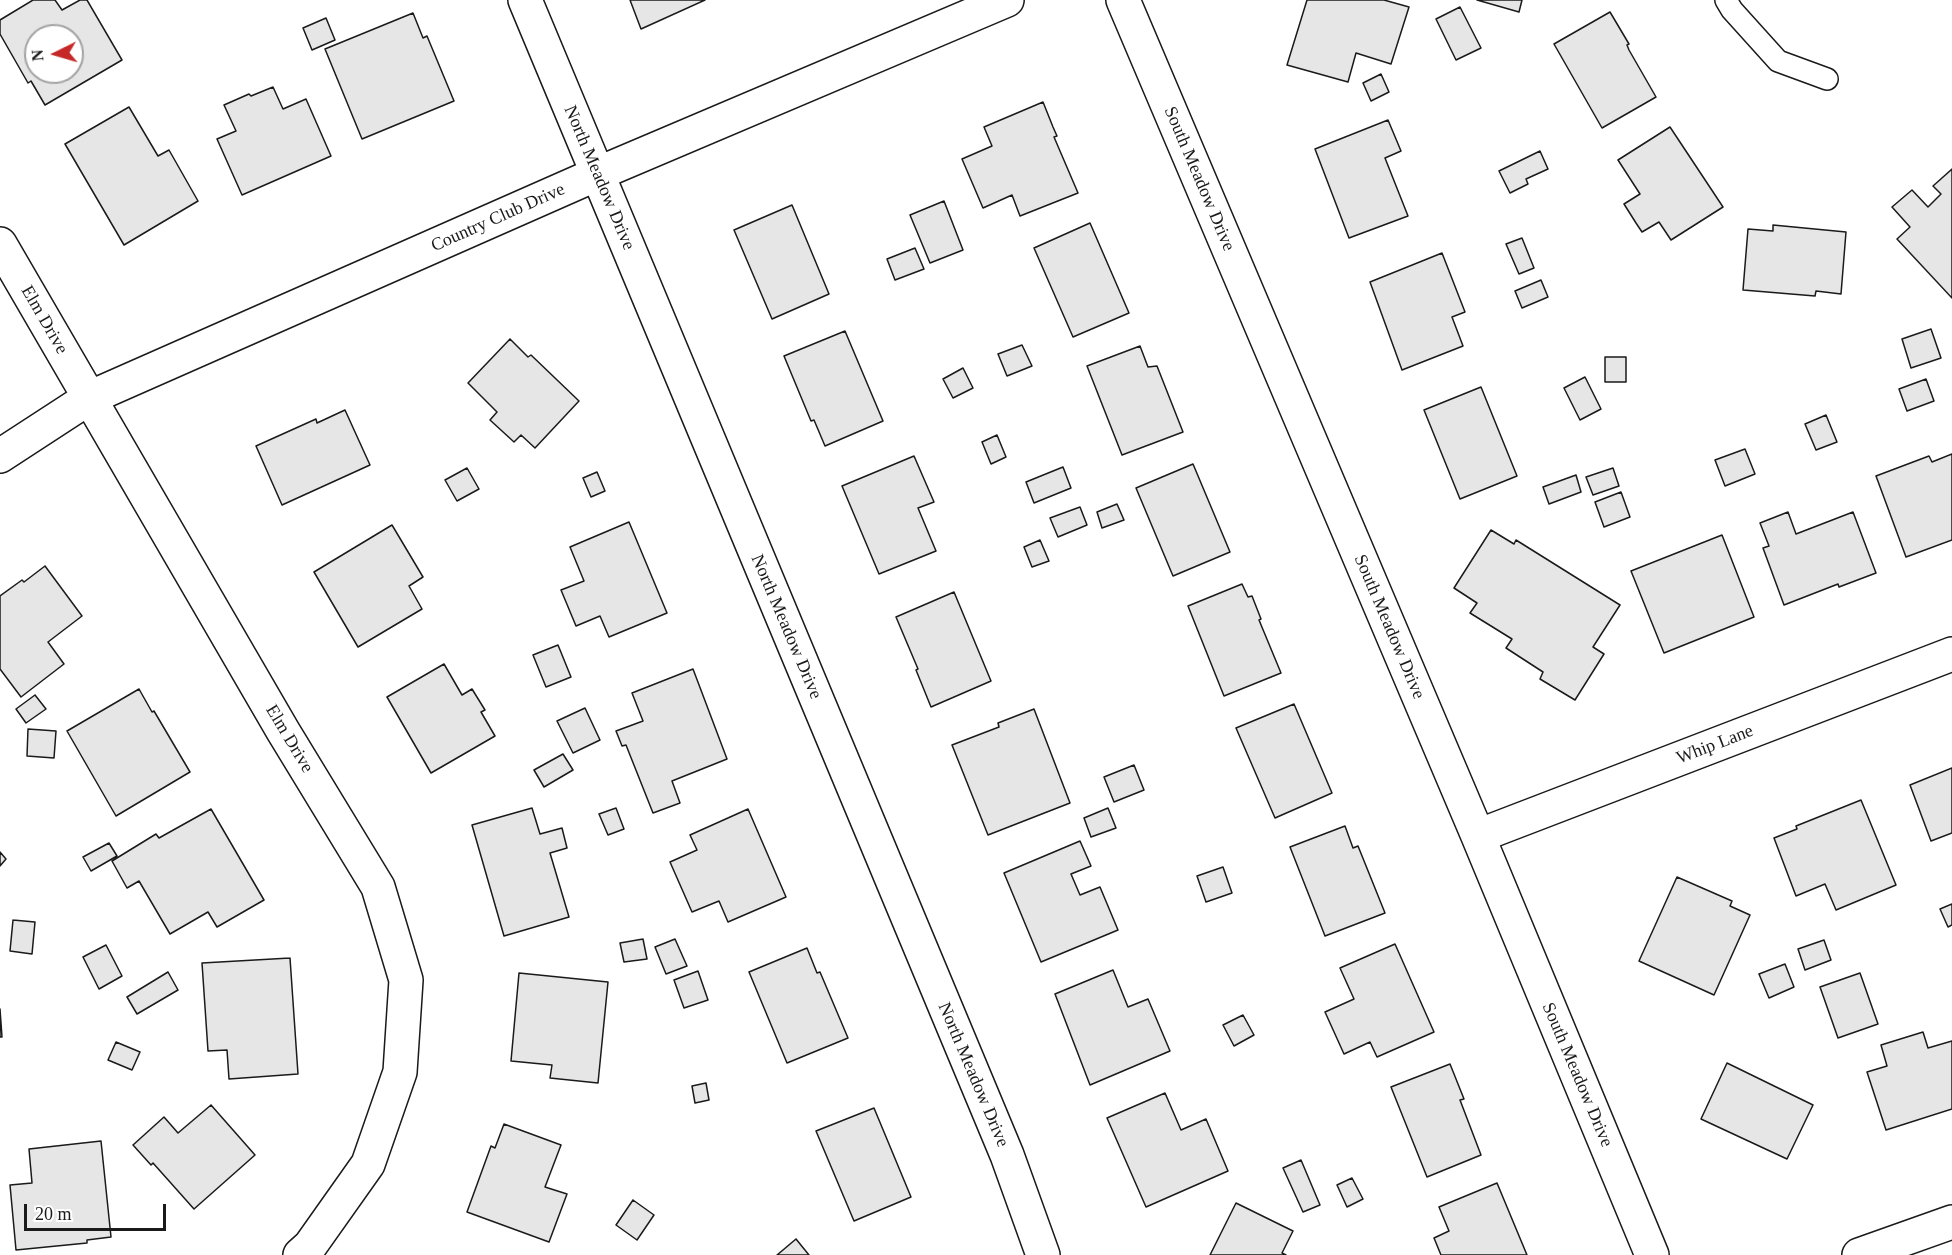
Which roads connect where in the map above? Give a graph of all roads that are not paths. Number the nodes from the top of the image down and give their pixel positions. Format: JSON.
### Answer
{"nodes":[{"id":1,"x":525,"y":0,"type":"edge"},
{"id":2,"x":1007,"y":0,"type":"edge"},
{"id":3,"x":1123,"y":0,"type":"edge"},
{"id":4,"x":1726,"y":0,"type":"edge"},
{"id":5,"x":1827,"y":80,"type":"dead end"},
{"id":6,"x":597,"y":174,"type":"junction"},
{"id":7,"x":0,"y":244,"type":"edge"},
{"id":8,"x":89,"y":399,"type":"junction"},
{"id":9,"x":0,"y":456,"type":"edge"},
{"id":10,"x":1952,"y":654,"type":"edge"},
{"id":11,"x":1478,"y":836,"type":"junction"},
{"id":12,"x":1952,"y":1222,"type":"edge"},
{"id":13,"x":300,"y":1255,"type":"edge"},
{"id":14,"x":1043,"y":1255,"type":"edge"},
{"id":15,"x":1652,"y":1255,"type":"edge"},
{"id":16,"x":1859,"y":1255,"type":"edge"}],
"edges":[{"from":1,"to":6,"type":"street","name":"North Meadow Drive"},
{"from":2,"to":6,"type":"street","name":"Country Club Drive"},
{"from":3,"to":11,"type":"street","name":"South Meadow Drive"},
{"from":4,"to":5,"type":"lane"},
{"from":6,"to":8,"type":"street","name":"Country Club Drive"},
{"from":6,"to":14,"type":"street","name":"North Meadow Drive"},
{"from":7,"to":8,"type":"street","name":"Elm Drive"},
{"from":8,"to":9,"type":"street","name":"Country Club Drive"},
{"from":8,"to":13,"type":"street","name":"Elm Drive"},
{"from":10,"to":11,"type":"street","name":"Whip Lane"},
{"from":11,"to":15,"type":"street","name":"South Meadow Drive"},
{"from":12,"to":16,"type":"street"}]}
